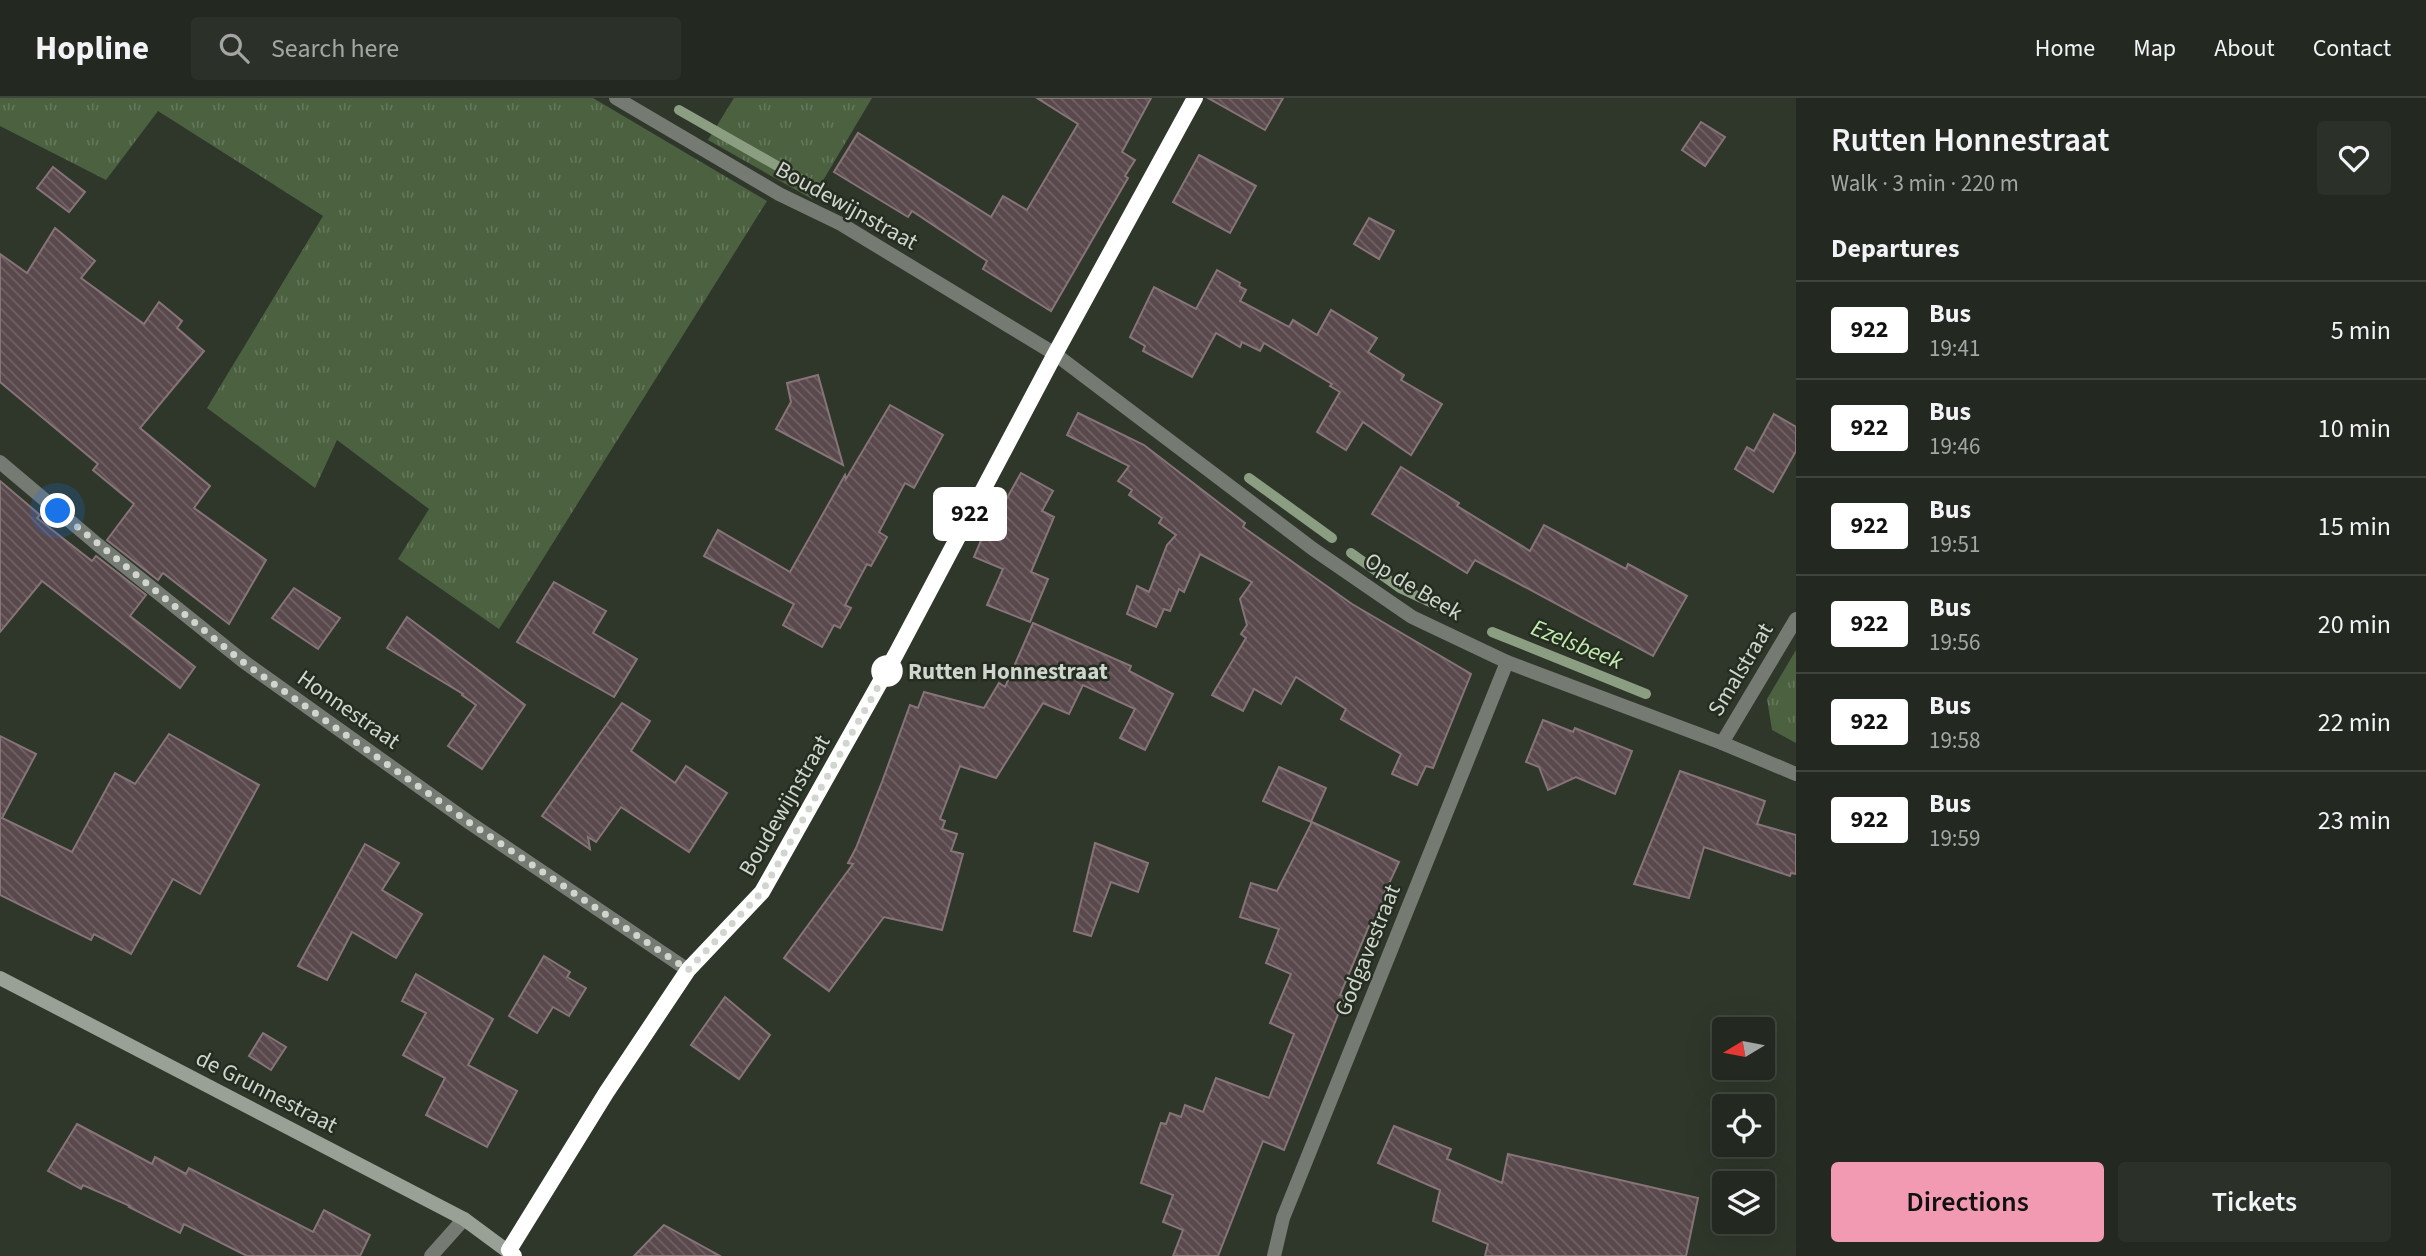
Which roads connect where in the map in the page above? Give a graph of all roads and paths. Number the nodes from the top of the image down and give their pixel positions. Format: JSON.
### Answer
{"nodes":[{"id":1,"x":616,"y":98,"type":"edge"},
{"id":2,"x":1195,"y":98,"type":"edge"},
{"id":3,"x":1055,"y":354,"type":"junction"},
{"id":4,"x":0,"y":462,"type":"edge"},
{"id":5,"x":1796,"y":619,"type":"edge"},
{"id":6,"x":1507,"y":662,"type":"junction"},
{"id":7,"x":1722,"y":743,"type":"junction"},
{"id":8,"x":1796,"y":774,"type":"edge"},
{"id":9,"x":688,"y":970,"type":"junction"},
{"id":10,"x":0,"y":978,"type":"edge"},
{"id":11,"x":464,"y":1219,"type":"junction"},
{"id":12,"x":512,"y":1253,"type":"edge"},
{"id":13,"x":431,"y":1256,"type":"edge"},
{"id":14,"x":1273,"y":1256,"type":"edge"}],
"edges":[{"from":1,"to":3,"type":"street","name":"Boudewijnstraat"},
{"from":2,"to":3,"type":"street","name":"Boudewijnstraat"},
{"from":3,"to":6,"type":"street","name":"Op de Beek"},
{"from":3,"to":9,"type":"street","name":"Boudewijnstraat"},
{"from":4,"to":9,"type":"street","name":"Honnestraat"},
{"from":5,"to":7,"type":"street","name":"Smalstraat"},
{"from":6,"to":7,"type":"street","name":"Op de Beek"},
{"from":6,"to":14,"type":"street","name":"Godgavestraat"},
{"from":7,"to":8,"type":"street","name":"Op de Beek"},
{"from":9,"to":12,"type":"street","name":"Boudewijnstraat"},
{"from":10,"to":11,"type":"street","name":"de Grunnestraat"},
{"from":11,"to":12,"type":"street","name":"de Grunnestraat"},
{"from":11,"to":13,"type":"street"}]}
